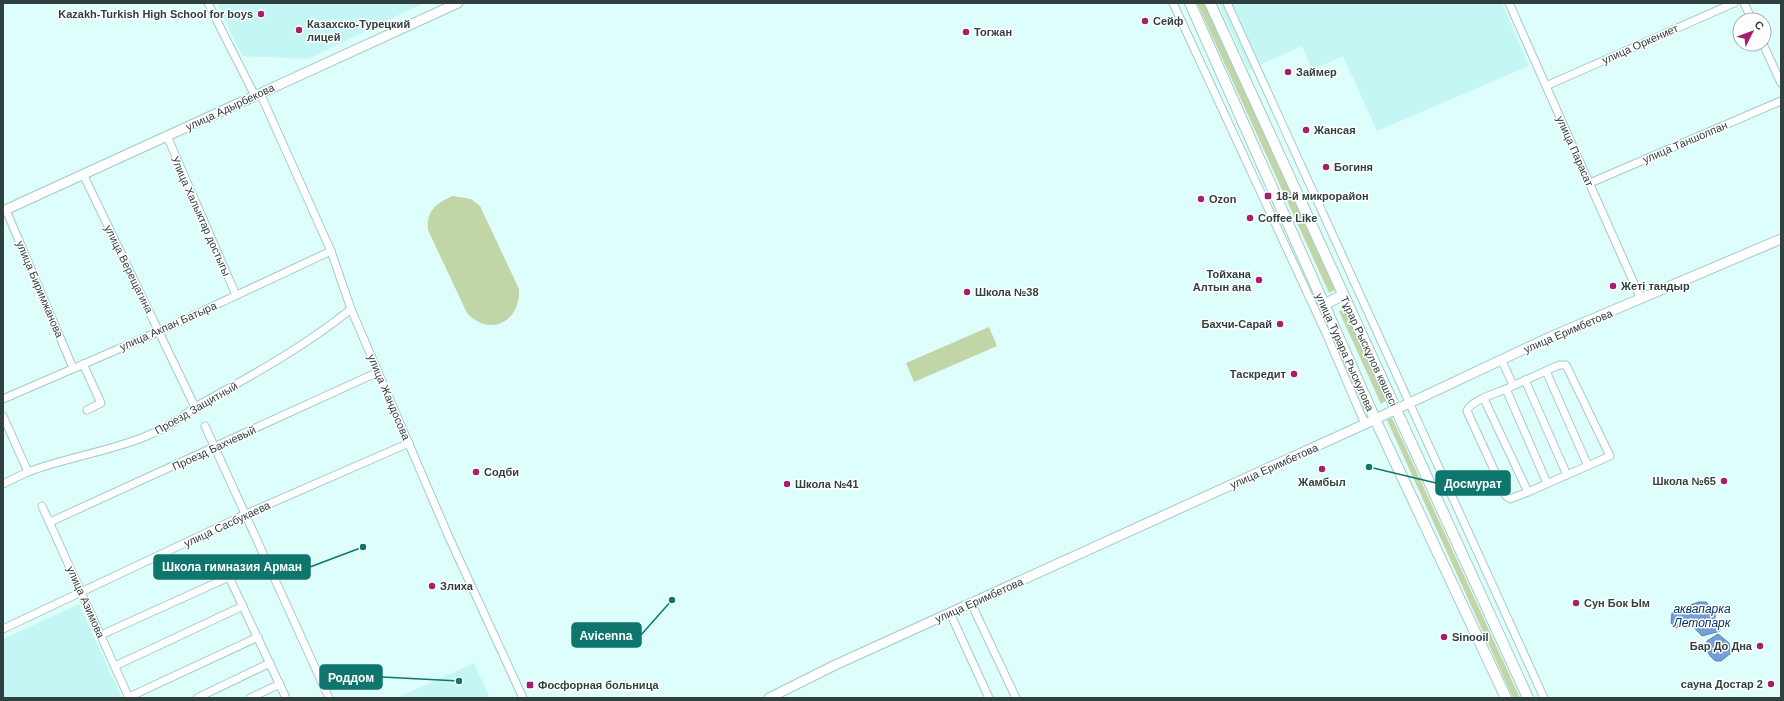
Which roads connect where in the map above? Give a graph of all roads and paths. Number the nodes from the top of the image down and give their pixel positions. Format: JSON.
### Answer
{"nodes":[{"id":1,"x":208,"y":3,"type":"edge"},
{"id":2,"x":458,"y":3,"type":"edge"},
{"id":3,"x":1173,"y":3,"type":"edge"},
{"id":4,"x":1190,"y":3,"type":"edge"},
{"id":5,"x":1210,"y":3,"type":"edge"},
{"id":6,"x":1226,"y":3,"type":"edge"},
{"id":7,"x":1509,"y":3,"type":"edge"},
{"id":8,"x":1734,"y":3,"type":"edge"},
{"id":9,"x":1767,"y":52,"type":"edge"},
{"id":10,"x":1781,"y":83,"type":"edge"},
{"id":11,"x":1546,"y":86,"type":"junction"},
{"id":12,"x":258,"y":95,"type":"junction"},
{"id":13,"x":1781,"y":101,"type":"edge"},
{"id":14,"x":167,"y":136,"type":"junction"},
{"id":15,"x":83,"y":174,"type":"junction"},
{"id":16,"x":1590,"y":184,"type":"junction"},
{"id":17,"x":5,"y":210,"type":"edge"},
{"id":18,"x":1781,"y":240,"type":"edge"},
{"id":19,"x":331,"y":251,"type":"junction"},
{"id":20,"x":236,"y":295,"type":"junction"},
{"id":21,"x":1343,"y":295,"type":"junction"},
{"id":22,"x":1641,"y":299,"type":"junction"},
{"id":23,"x":1323,"y":305,"type":"junction"},
{"id":24,"x":351,"y":309,"type":"junction"},
{"id":25,"x":160,"y":331,"type":"junction"},
{"id":26,"x":1328,"y":338,"type":"junction"},
{"id":27,"x":1502,"y":360,"type":"junction"},
{"id":28,"x":1349,"y":361,"type":"junction"},
{"id":29,"x":83,"y":364,"type":"junction"},
{"id":30,"x":73,"y":368,"type":"junction"},
{"id":31,"x":1546,"y":371,"type":"junction"},
{"id":32,"x":378,"y":372,"type":"junction"},
{"id":33,"x":1525,"y":380,"type":"junction"},
{"id":34,"x":1513,"y":385,"type":"junction"},
{"id":35,"x":1506,"y":389,"type":"junction"},
{"id":36,"x":3,"y":399,"type":"edge"},
{"id":37,"x":1484,"y":399,"type":"junction"},
{"id":38,"x":1409,"y":402,"type":"junction"},
{"id":39,"x":195,"y":407,"type":"junction"},
{"id":40,"x":1396,"y":408,"type":"junction"},
{"id":41,"x":87,"y":410,"type":"dead end"},
{"id":42,"x":3,"y":416,"type":"edge"},
{"id":43,"x":1375,"y":419,"type":"junction"},
{"id":44,"x":1365,"y":424,"type":"junction"},
{"id":45,"x":205,"y":426,"type":"dead end"},
{"id":46,"x":409,"y":443,"type":"junction"},
{"id":47,"x":214,"y":447,"type":"junction"},
{"id":48,"x":1588,"y":466,"type":"junction"},
{"id":49,"x":28,"y":472,"type":"junction"},
{"id":50,"x":1567,"y":475,"type":"junction"},
{"id":51,"x":1547,"y":483,"type":"junction"},
{"id":52,"x":3,"y":484,"type":"edge"},
{"id":53,"x":1528,"y":492,"type":"junction"},
{"id":54,"x":42,"y":506,"type":"dead end"},
{"id":55,"x":244,"y":515,"type":"junction"},
{"id":56,"x":50,"y":522,"type":"junction"},
{"id":57,"x":82,"y":593,"type":"junction"},
{"id":58,"x":971,"y":603,"type":"junction"},
{"id":59,"x":243,"y":606,"type":"junction"},
{"id":60,"x":950,"y":613,"type":"junction"},
{"id":61,"x":3,"y":629,"type":"edge"},
{"id":62,"x":101,"y":635,"type":"junction"},
{"id":63,"x":258,"y":637,"type":"junction"},
{"id":64,"x":270,"y":663,"type":"junction"},
{"id":65,"x":115,"y":666,"type":"junction"},
{"id":66,"x":280,"y":684,"type":"junction"},
{"id":67,"x":129,"y":698,"type":"edge"},
{"id":68,"x":197,"y":698,"type":"edge"},
{"id":69,"x":250,"y":698,"type":"edge"},
{"id":70,"x":286,"y":698,"type":"edge"},
{"id":71,"x":330,"y":698,"type":"edge"},
{"id":72,"x":523,"y":698,"type":"edge"},
{"id":73,"x":769,"y":698,"type":"edge"},
{"id":74,"x":989,"y":698,"type":"edge"},
{"id":75,"x":1016,"y":698,"type":"edge"},
{"id":76,"x":1506,"y":698,"type":"edge"},
{"id":77,"x":1528,"y":698,"type":"edge"},
{"id":78,"x":1544,"y":698,"type":"edge"}],
"edges":[{"from":1,"to":12,"type":"street","name":"улица Жандосова"},
{"from":2,"to":12,"type":"main road","name":"улица Адырбекова"},
{"from":3,"to":26,"type":"street"},
{"from":4,"to":23,"type":"main road","name":"улица Турара Рыскулова"},
{"from":5,"to":21,"type":"main road","name":"Тұрар Рыскұлов көшесі"},
{"from":6,"to":38,"type":"street"},
{"from":7,"to":11,"type":"street","name":"улица Парасат"},
{"from":8,"to":11,"type":"street","name":"улица Оркениет"},
{"from":9,"to":10,"type":"street"},
{"from":11,"to":16,"type":"street","name":"улица Парасат"},
{"from":12,"to":14,"type":"main road","name":"улица Адырбекова"},
{"from":12,"to":19,"type":"street","name":"улица Жандосова"},
{"from":13,"to":16,"type":"street","name":"улица Таншолпан"},
{"from":14,"to":15,"type":"main road","name":"улица Адырбекова"},
{"from":14,"to":20,"type":"street","name":"Улица Халыктар достыгы"},
{"from":15,"to":17,"type":"main road","name":"улица Адырбекова"},
{"from":15,"to":25,"type":"street","name":"улица Верещагина"},
{"from":16,"to":22,"type":"street","name":"улица Парасат"},
{"from":17,"to":30,"type":"street","name":"улица Биримжанова"},
{"from":18,"to":22,"type":"main road","name":"улица Еримбетова"},
{"from":19,"to":20,"type":"street","name":"улица Акпан Батыра"},
{"from":19,"to":24,"type":"street","name":"улица Жандосова"},
{"from":20,"to":25,"type":"street","name":"улица Акпан Батыра"},
{"from":21,"to":23,"type":"main road"},
{"from":21,"to":40,"type":"main road","name":"Тұрар Рыскұлов көшесі"},
{"from":22,"to":27,"type":"main road","name":"улица Еримбетова"},
{"from":23,"to":28,"type":"main road","name":"улица Турара Рыскулова"},
{"from":24,"to":32,"type":"street","name":"улица Жандосова"},
{"from":24,"to":39,"type":"street","name":"Проезд Защитный"},
{"from":25,"to":29,"type":"street","name":"улица Акпан Батыра"},
{"from":25,"to":39,"type":"street","name":"улица Верещагина"},
{"from":26,"to":28,"type":"street"},
{"from":26,"to":44,"type":"street"},
{"from":27,"to":34,"type":"street"},
{"from":27,"to":38,"type":"main road","name":"улица Еримбетова"},
{"from":28,"to":43,"type":"main road","name":"улица Турара Рыскулова"},
{"from":29,"to":30,"type":"street","name":"улица Акпан Батыра"},
{"from":29,"to":41,"type":"street"},
{"from":30,"to":36,"type":"street","name":"улица Акпан Батыра"},
{"from":31,"to":33,"type":"street"},
{"from":31,"to":48,"type":"street"},
{"from":31,"to":48,"type":"street"},
{"from":32,"to":46,"type":"street","name":"улица Жандосова"},
{"from":32,"to":47,"type":"street","name":"Проезд Бахчевый"},
{"from":33,"to":34,"type":"street"},
{"from":33,"to":50,"type":"street"},
{"from":34,"to":35,"type":"street"},
{"from":35,"to":37,"type":"street"},
{"from":35,"to":51,"type":"street"},
{"from":37,"to":53,"type":"street"},
{"from":37,"to":53,"type":"street"},
{"from":38,"to":40,"type":"main road","name":"улица Еримбетова"},
{"from":38,"to":78,"type":"street"},
{"from":39,"to":49,"type":"street","name":"Проезд Защитный"},
{"from":40,"to":43,"type":"main road","name":"улица Еримбетова"},
{"from":40,"to":77,"type":"main road","name":"Тұрар Рыскұлов көшесі"},
{"from":42,"to":49,"type":"street"},
{"from":43,"to":44,"type":"main road","name":"улица Еримбетова"},
{"from":43,"to":76,"type":"main road","name":"улица Турара Рыскулова"},
{"from":44,"to":58,"type":"main road","name":"улица Еримбетова"},
{"from":45,"to":47,"type":"street"},
{"from":46,"to":55,"type":"street","name":"улица Сасбукаева"},
{"from":46,"to":72,"type":"street","name":"улица Жандосова"},
{"from":47,"to":55,"type":"street"},
{"from":47,"to":56,"type":"street","name":"Проезд Бахчевый"},
{"from":48,"to":50,"type":"street"},
{"from":49,"to":52,"type":"street","name":"Проезд Защитный"},
{"from":50,"to":51,"type":"street"},
{"from":51,"to":53,"type":"street"},
{"from":54,"to":56,"type":"street","name":"улица Азимова"},
{"from":55,"to":57,"type":"street","name":"улица Сасбукаева"},
{"from":55,"to":71,"type":"street"},
{"from":56,"to":57,"type":"street","name":"улица Азимова"},
{"from":57,"to":61,"type":"street","name":"улица Сасбукаева"},
{"from":57,"to":62,"type":"street","name":"улица Азимова"},
{"from":58,"to":60,"type":"main road","name":"улица Еримбетова"},
{"from":58,"to":75,"type":"street"},
{"from":59,"to":62,"type":"street"},
{"from":59,"to":63,"type":"street"},
{"from":59,"to":65,"type":"street"},
{"from":60,"to":73,"type":"main road","name":"улица Еримбетова"},
{"from":60,"to":74,"type":"street"},
{"from":62,"to":65,"type":"street","name":"улица Азимова"},
{"from":63,"to":64,"type":"street"},
{"from":63,"to":67,"type":"street"},
{"from":64,"to":66,"type":"street"},
{"from":64,"to":68,"type":"street"},
{"from":65,"to":67,"type":"street","name":"улица Азимова"},
{"from":66,"to":69,"type":"street"},
{"from":66,"to":70,"type":"street"}]}
